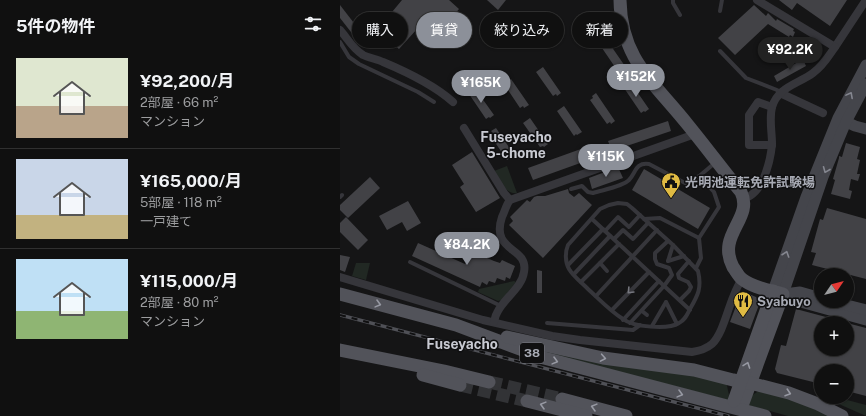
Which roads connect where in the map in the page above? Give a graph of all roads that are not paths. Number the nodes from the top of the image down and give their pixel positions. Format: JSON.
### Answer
{"nodes":[{"id":1,"x":620,"y":0,"type":"edge"},
{"id":2,"x":673,"y":0,"type":"edge"},
{"id":3,"x":722,"y":0,"type":"edge"},
{"id":4,"x":757,"y":0,"type":"edge"},
{"id":5,"x":866,"y":0,"type":"edge"},
{"id":6,"x":767,"y":2,"type":"edge"},
{"id":7,"x":720,"y":11,"type":"dead end"},
{"id":8,"x":680,"y":15,"type":"dead end"},
{"id":9,"x":340,"y":30,"type":"edge"},
{"id":10,"x":340,"y":42,"type":"edge"},
{"id":11,"x":834,"y":47,"type":"junction"},
{"id":12,"x":720,"y":51,"type":"dead end"},
{"id":13,"x":866,"y":65,"type":"edge"},
{"id":14,"x":866,"y":84,"type":"edge"},
{"id":15,"x":780,"y":93,"type":"junction"},
{"id":16,"x":434,"y":102,"type":"dead end"},
{"id":17,"x":453,"y":102,"type":"dead end"},
{"id":18,"x":772,"y":107,"type":"junction"},
{"id":19,"x":822,"y":113,"type":"dead end"},
{"id":20,"x":842,"y":120,"type":"junction"},
{"id":21,"x":464,"y":128,"type":"dead end"},
{"id":22,"x":866,"y":129,"type":"edge"},
{"id":23,"x":695,"y":134,"type":"junction"},
{"id":24,"x":772,"y":145,"type":"junction"},
{"id":25,"x":716,"y":162,"type":"junction"},
{"id":26,"x":699,"y":176,"type":"junction"},
{"id":27,"x":570,"y":189,"type":"dead end"},
{"id":28,"x":744,"y":199,"type":"junction"},
{"id":29,"x":510,"y":200,"type":"junction"},
{"id":30,"x":640,"y":215,"type":"junction"},
{"id":31,"x":592,"y":219,"type":"junction"},
{"id":32,"x":644,"y":219,"type":"junction"},
{"id":33,"x":648,"y":223,"type":"junction"},
{"id":34,"x":604,"y":230,"type":"junction"},
{"id":35,"x":657,"y":230,"type":"junction"},
{"id":36,"x":612,"y":237,"type":"junction"},
{"id":37,"x":699,"y":238,"type":"junction"},
{"id":38,"x":668,"y":241,"type":"junction"},
{"id":39,"x":618,"y":244,"type":"junction"},
{"id":40,"x":673,"y":245,"type":"junction"},
{"id":41,"x":632,"y":256,"type":"junction"},
{"id":42,"x":684,"y":256,"type":"junction"},
{"id":43,"x":689,"y":261,"type":"junction"},
{"id":44,"x":410,"y":262,"type":"dead end"},
{"id":45,"x":600,"y":263,"type":"junction"},
{"id":46,"x":568,"y":266,"type":"junction"},
{"id":47,"x":696,"y":268,"type":"junction"},
{"id":48,"x":607,"y":271,"type":"dead end"},
{"id":49,"x":649,"y":272,"type":"junction"},
{"id":50,"x":574,"y":274,"type":"junction"},
{"id":51,"x":340,"y":277,"type":"edge"},
{"id":52,"x":742,"y":279,"type":"junction"},
{"id":53,"x":659,"y":281,"type":"junction"},
{"id":54,"x":582,"y":282,"type":"junction"},
{"id":55,"x":664,"y":286,"type":"junction"},
{"id":56,"x":643,"y":290,"type":"dead end"},
{"id":57,"x":778,"y":293,"type":"junction"},
{"id":58,"x":340,"y":294,"type":"edge"},
{"id":59,"x":647,"y":294,"type":"junction"},
{"id":60,"x":596,"y":296,"type":"junction"},
{"id":61,"x":814,"y":296,"type":"edge"},
{"id":62,"x":680,"y":300,"type":"junction"},
{"id":63,"x":502,"y":306,"type":"junction"},
{"id":64,"x":854,"y":307,"type":"edge"},
{"id":65,"x":612,"y":310,"type":"junction"},
{"id":66,"x":690,"y":310,"type":"junction"},
{"id":67,"x":866,"y":310,"type":"edge"},
{"id":68,"x":642,"y":311,"type":"junction"},
{"id":69,"x":647,"y":315,"type":"dead end"},
{"id":70,"x":624,"y":320,"type":"junction"},
{"id":71,"x":866,"y":320,"type":"edge"},
{"id":72,"x":494,"y":322,"type":"junction"},
{"id":73,"x":547,"y":323,"type":"dead end"},
{"id":74,"x":630,"y":323,"type":"junction"},
{"id":75,"x":677,"y":324,"type":"junction"},
{"id":76,"x":456,"y":325,"type":"junction"},
{"id":77,"x":641,"y":325,"type":"junction"},
{"id":78,"x":652,"y":326,"type":"junction"},
{"id":79,"x":340,"y":350,"type":"edge"},
{"id":80,"x":489,"y":382,"type":"tunnel mouth"},
{"id":81,"x":745,"y":382,"type":"junction"},
{"id":82,"x":460,"y":385,"type":"tunnel mouth"},
{"id":83,"x":562,"y":399,"type":"tunnel mouth"},
{"id":84,"x":527,"y":401,"type":"tunnel mouth"},
{"id":85,"x":738,"y":402,"type":"dead end"},
{"id":86,"x":586,"y":416,"type":"edge"},
{"id":87,"x":626,"y":416,"type":"edge"},
{"id":88,"x":765,"y":416,"type":"edge"},
{"id":89,"x":842,"y":416,"type":"edge"}],
"edges":[{"from":1,"to":23,"type":"main road"},
{"from":2,"to":8,"type":"lane"},
{"from":3,"to":7,"type":"lane"},
{"from":4,"to":6,"type":"street"},
{"from":5,"to":11,"type":"street"},
{"from":6,"to":11,"type":"street"},
{"from":9,"to":17,"type":"street"},
{"from":10,"to":16,"type":"lane"},
{"from":11,"to":15,"type":"street"},
{"from":12,"to":15,"type":"lane"},
{"from":20,"to":13,"type":"main road","one_way":true},
{"from":14,"to":20,"type":"main road"},
{"from":15,"to":18,"type":"street"},
{"from":15,"to":19,"type":"street"},
{"from":18,"to":24,"type":"street"},
{"from":18,"to":24,"type":"street"},
{"from":20,"to":22,"type":"main road"},
{"from":20,"to":57,"type":"main road"},
{"from":21,"to":29,"type":"street"},
{"from":23,"to":25,"type":"main road"},
{"from":23,"to":29,"type":"street"},
{"from":24,"to":28,"type":"street"},
{"from":25,"to":26,"type":"lane"},
{"from":25,"to":28,"type":"main road"},
{"from":26,"to":27,"type":"lane"},
{"from":26,"to":37,"type":"lane"},
{"from":28,"to":52,"type":"main road"},
{"from":29,"to":63,"type":"street"},
{"from":30,"to":31,"type":"lane"},
{"from":30,"to":32,"type":"lane"},
{"from":30,"to":34,"type":"lane"},
{"from":31,"to":34,"type":"lane"},
{"from":31,"to":46,"type":"lane"},
{"from":32,"to":33,"type":"lane"},
{"from":32,"to":37,"type":"lane"},
{"from":33,"to":35,"type":"lane"},
{"from":33,"to":36,"type":"lane"},
{"from":34,"to":36,"type":"lane"},
{"from":34,"to":46,"type":"lane"},
{"from":35,"to":38,"type":"lane"},
{"from":35,"to":41,"type":"lane"},
{"from":36,"to":39,"type":"lane"},
{"from":36,"to":50,"type":"lane"},
{"from":37,"to":47,"type":"lane"},
{"from":38,"to":40,"type":"lane"},
{"from":38,"to":55,"type":"lane"},
{"from":39,"to":41,"type":"lane"},
{"from":39,"to":45,"type":"lane"},
{"from":40,"to":42,"type":"lane"},
{"from":40,"to":42,"type":"lane"},
{"from":41,"to":49,"type":"lane"},
{"from":41,"to":60,"type":"lane"},
{"from":42,"to":43,"type":"lane"},
{"from":43,"to":47,"type":"lane"},
{"from":43,"to":62,"type":"lane"},
{"from":44,"to":63,"type":"lane"},
{"from":45,"to":48,"type":"lane"},
{"from":45,"to":54,"type":"lane"},
{"from":46,"to":50,"type":"lane"},
{"from":47,"to":66,"type":"lane"},
{"from":49,"to":53,"type":"lane"},
{"from":49,"to":65,"type":"lane","one_way":true},
{"from":50,"to":54,"type":"lane"},
{"from":51,"to":72,"type":"street"},
{"from":52,"to":57,"type":"main road"},
{"from":52,"to":72,"type":"street"},
{"from":53,"to":55,"type":"lane"},
{"from":53,"to":59,"type":"lane"},
{"from":54,"to":60,"type":"lane"},
{"from":55,"to":62,"type":"lane"},
{"from":55,"to":68,"type":"lane"},
{"from":56,"to":59,"type":"lane"},
{"from":57,"to":61,"type":"main road"},
{"from":57,"to":71,"type":"main road"},
{"from":57,"to":81,"type":"main road"},
{"from":58,"to":76,"type":"main road","number":"38","one_way":true},
{"from":59,"to":70,"type":"lane"},
{"from":60,"to":65,"type":"lane"},
{"from":62,"to":66,"type":"lane"},
{"from":63,"to":72,"type":"street"},
{"from":64,"to":67,"type":"main road"},
{"from":65,"to":70,"type":"lane"},
{"from":66,"to":75,"type":"lane"},
{"from":68,"to":69,"type":"lane"},
{"from":68,"to":74,"type":"lane"},
{"from":70,"to":74,"type":"lane"},
{"from":73,"to":77,"type":"lane"},
{"from":74,"to":77,"type":"lane"},
{"from":75,"to":78,"type":"lane"},
{"from":75,"to":78,"type":"lane"},
{"from":76,"to":81,"type":"main road","one_way":true},
{"from":76,"to":88,"type":"main road","number":"38","one_way":true},
{"from":77,"to":78,"type":"lane"},
{"from":79,"to":80,"type":"main road"},
{"from":79,"to":82,"type":"main road"},
{"from":81,"to":85,"type":"main road"},
{"from":81,"to":89,"type":"main road","one_way":true},
{"from":87,"to":83,"type":"main road","one_way":true},
{"from":86,"to":84,"type":"main road","one_way":true}]}
